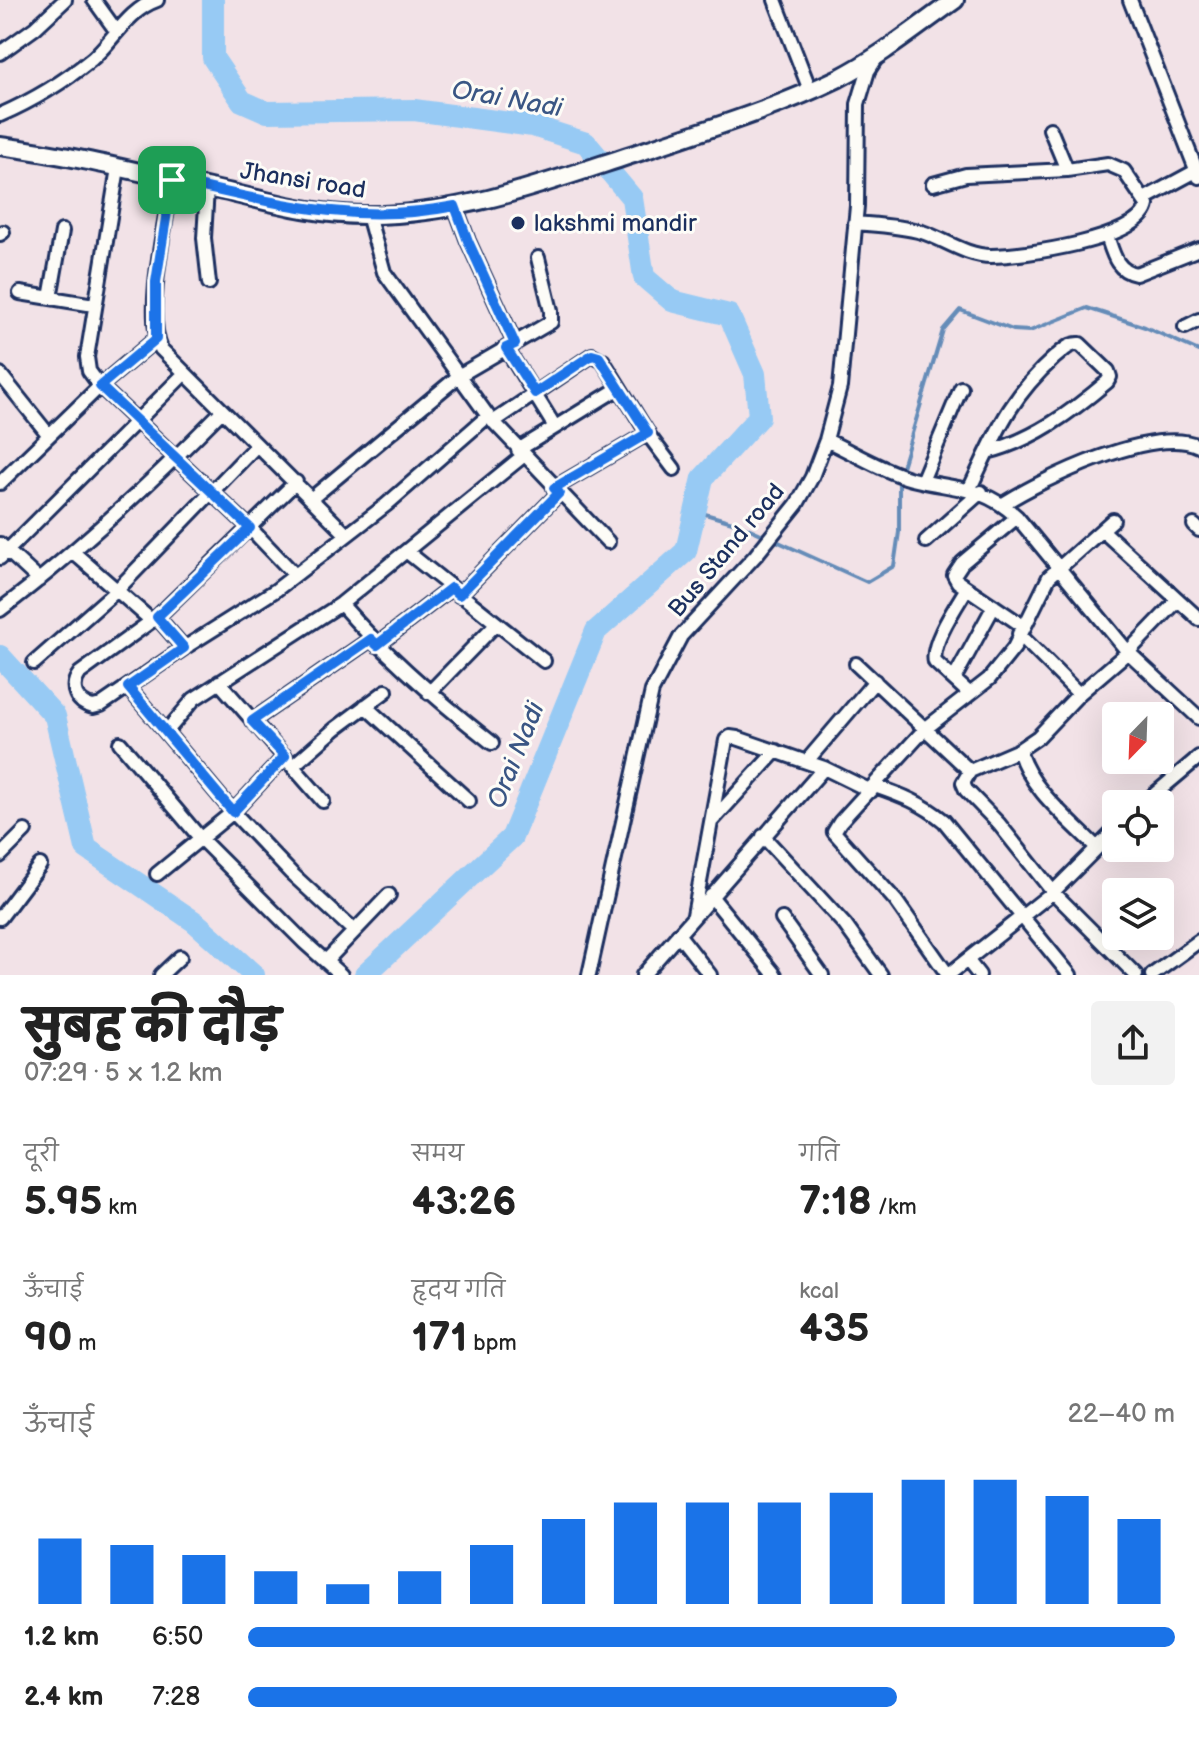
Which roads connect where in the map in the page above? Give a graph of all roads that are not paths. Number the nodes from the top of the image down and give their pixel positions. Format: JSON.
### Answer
{"nodes":[{"id":1,"x":65,"y":0,"type":"edge"},
{"id":2,"x":94,"y":0,"type":"edge"},
{"id":3,"x":157,"y":0,"type":"edge"},
{"id":4,"x":775,"y":0,"type":"edge"},
{"id":5,"x":955,"y":0,"type":"edge"},
{"id":6,"x":1130,"y":0,"type":"edge"},
{"id":7,"x":117,"y":32,"type":"junction"},
{"id":8,"x":0,"y":53,"type":"edge"},
{"id":9,"x":878,"y":54,"type":"junction"},
{"id":10,"x":810,"y":90,"type":"junction"},
{"id":11,"x":0,"y":115,"type":"edge"},
{"id":12,"x":1050,"y":129,"type":"dead end"},
{"id":13,"x":0,"y":146,"type":"edge"},
{"id":14,"x":118,"y":168,"type":"junction"},
{"id":15,"x":1067,"y":170,"type":"junction"},
{"id":16,"x":1198,"y":174,"type":"edge"},
{"id":17,"x":172,"y":180,"type":"junction"},
{"id":18,"x":933,"y":184,"type":"dead end"},
{"id":19,"x":207,"y":188,"type":"junction"},
{"id":20,"x":1144,"y":199,"type":"junction"},
{"id":21,"x":455,"y":206,"type":"junction"},
{"id":22,"x":368,"y":215,"type":"junction"},
{"id":23,"x":855,"y":223,"type":"junction"},
{"id":24,"x":62,"y":231,"type":"dead end"},
{"id":25,"x":1107,"y":236,"type":"junction"},
{"id":26,"x":1199,"y":249,"type":"edge"},
{"id":27,"x":538,"y":258,"type":"dead end"},
{"id":28,"x":209,"y":283,"type":"dead end"},
{"id":29,"x":20,"y":293,"type":"dead end"},
{"id":30,"x":50,"y":298,"type":"junction"},
{"id":31,"x":94,"y":305,"type":"junction"},
{"id":32,"x":1199,"y":320,"type":"edge"},
{"id":33,"x":1185,"y":327,"type":"dead end"},
{"id":34,"x":156,"y":339,"type":"junction"},
{"id":35,"x":511,"y":346,"type":"junction"},
{"id":36,"x":184,"y":374,"type":"junction"},
{"id":37,"x":460,"y":375,"type":"junction"},
{"id":38,"x":2,"y":381,"type":"edge"},
{"id":39,"x":100,"y":386,"type":"junction"},
{"id":40,"x":619,"y":388,"type":"junction"},
{"id":41,"x":961,"y":388,"type":"dead end"},
{"id":42,"x":535,"y":393,"type":"junction"},
{"id":43,"x":222,"y":411,"type":"junction"},
{"id":44,"x":491,"y":419,"type":"junction"},
{"id":45,"x":136,"y":421,"type":"junction"},
{"id":46,"x":555,"y":427,"type":"junction"},
{"id":47,"x":648,"y":433,"type":"junction"},
{"id":48,"x":48,"y":434,"type":"junction"},
{"id":49,"x":826,"y":440,"type":"junction"},
{"id":50,"x":257,"y":445,"type":"junction"},
{"id":51,"x":1199,"y":446,"type":"edge"},
{"id":52,"x":987,"y":452,"type":"junction"},
{"id":53,"x":520,"y":453,"type":"junction"},
{"id":54,"x":175,"y":459,"type":"junction"},
{"id":55,"x":674,"y":469,"type":"dead end"},
{"id":56,"x":916,"y":480,"type":"junction"},
{"id":57,"x":296,"y":482,"type":"junction"},
{"id":58,"x":0,"y":483,"type":"edge"},
{"id":59,"x":556,"y":491,"type":"junction"},
{"id":60,"x":975,"y":491,"type":"junction"},
{"id":61,"x":212,"y":493,"type":"junction"},
{"id":62,"x":312,"y":498,"type":"junction"},
{"id":63,"x":1003,"y":504,"type":"junction"},
{"id":64,"x":1017,"y":517,"type":"junction"},
{"id":65,"x":1113,"y":520,"type":"dead end"},
{"id":66,"x":250,"y":528,"type":"junction"},
{"id":67,"x":1102,"y":530,"type":"junction"},
{"id":68,"x":347,"y":535,"type":"junction"},
{"id":69,"x":926,"y":541,"type":"dead end"},
{"id":70,"x":608,"y":542,"type":"dead end"},
{"id":71,"x":2,"y":551,"type":"edge"},
{"id":72,"x":406,"y":551,"type":"junction"},
{"id":73,"x":73,"y":552,"type":"junction"},
{"id":74,"x":1058,"y":568,"type":"junction"},
{"id":75,"x":295,"y":575,"type":"junction"},
{"id":76,"x":39,"y":580,"type":"junction"},
{"id":77,"x":967,"y":588,"type":"junction"},
{"id":78,"x":116,"y":591,"type":"junction"},
{"id":79,"x":455,"y":592,"type":"junction"},
{"id":80,"x":1178,"y":600,"type":"junction"},
{"id":81,"x":341,"y":604,"type":"junction"},
{"id":82,"x":994,"y":606,"type":"junction"},
{"id":83,"x":0,"y":610,"type":"edge"},
{"id":84,"x":155,"y":619,"type":"junction"},
{"id":85,"x":1199,"y":619,"type":"edge"},
{"id":86,"x":496,"y":624,"type":"junction"},
{"id":87,"x":1021,"y":630,"type":"junction"},
{"id":88,"x":374,"y":642,"type":"junction"},
{"id":89,"x":184,"y":648,"type":"junction"},
{"id":90,"x":1128,"y":652,"type":"junction"},
{"id":91,"x":544,"y":661,"type":"dead end"},
{"id":92,"x":34,"y":663,"type":"dead end"},
{"id":93,"x":856,"y":664,"type":"dead end"},
{"id":94,"x":954,"y":679,"type":"junction"},
{"id":95,"x":875,"y":681,"type":"junction"},
{"id":96,"x":219,"y":682,"type":"junction"},
{"id":97,"x":128,"y":687,"type":"junction"},
{"id":98,"x":386,"y":691,"type":"dead end"},
{"id":99,"x":429,"y":693,"type":"junction"},
{"id":100,"x":970,"y":694,"type":"junction"},
{"id":101,"x":1079,"y":694,"type":"junction"},
{"id":102,"x":365,"y":706,"type":"junction"},
{"id":103,"x":1199,"y":718,"type":"edge"},
{"id":104,"x":252,"y":721,"type":"junction"},
{"id":105,"x":925,"y":729,"type":"junction"},
{"id":106,"x":166,"y":732,"type":"junction"},
{"id":107,"x":120,"y":743,"type":"dead end"},
{"id":108,"x":492,"y":743,"type":"dead end"},
{"id":109,"x":1019,"y":750,"type":"junction"},
{"id":110,"x":776,"y":751,"type":"junction"},
{"id":111,"x":1199,"y":757,"type":"edge"},
{"id":112,"x":290,"y":760,"type":"junction"},
{"id":113,"x":806,"y":762,"type":"junction"},
{"id":114,"x":824,"y":768,"type":"junction"},
{"id":115,"x":970,"y":771,"type":"junction"},
{"id":116,"x":873,"y":789,"type":"junction"},
{"id":117,"x":1160,"y":790,"type":"edge"},
{"id":118,"x":323,"y":801,"type":"dead end"},
{"id":119,"x":469,"y":801,"type":"dead end"},
{"id":120,"x":233,"y":812,"type":"junction"},
{"id":121,"x":709,"y":823,"type":"junction"},
{"id":122,"x":25,"y":831,"type":"dead end"},
{"id":123,"x":763,"y":836,"type":"junction"},
{"id":124,"x":201,"y":839,"type":"junction"},
{"id":125,"x":1102,"y":843,"type":"edge"},
{"id":126,"x":1097,"y":848,"type":"junction"},
{"id":127,"x":0,"y":856,"type":"edge"},
{"id":128,"x":40,"y":865,"type":"dead end"},
{"id":129,"x":157,"y":874,"type":"dead end"},
{"id":130,"x":1053,"y":892,"type":"junction"},
{"id":131,"x":389,"y":895,"type":"dead end"},
{"id":132,"x":711,"y":896,"type":"junction"},
{"id":133,"x":694,"y":915,"type":"junction"},
{"id":134,"x":1020,"y":917,"type":"junction"},
{"id":135,"x":0,"y":918,"type":"edge"},
{"id":136,"x":782,"y":919,"type":"dead end"},
{"id":137,"x":354,"y":931,"type":"junction"},
{"id":138,"x":678,"y":934,"type":"junction"},
{"id":139,"x":1199,"y":941,"type":"edge"},
{"id":140,"x":180,"y":957,"type":"dead end"},
{"id":141,"x":326,"y":961,"type":"junction"},
{"id":142,"x":968,"y":961,"type":"junction"},
{"id":143,"x":161,"y":975,"type":"edge"},
{"id":144,"x":341,"y":975,"type":"edge"},
{"id":145,"x":589,"y":975,"type":"edge"},
{"id":146,"x":643,"y":975,"type":"edge"},
{"id":147,"x":710,"y":975,"type":"edge"},
{"id":148,"x":775,"y":975,"type":"edge"},
{"id":149,"x":822,"y":975,"type":"edge"},
{"id":150,"x":881,"y":975,"type":"edge"},
{"id":151,"x":979,"y":975,"type":"edge"},
{"id":152,"x":1070,"y":975,"type":"edge"},
{"id":153,"x":1136,"y":975,"type":"edge"},
{"id":154,"x":1152,"y":975,"type":"edge"}],
"edges":[{"from":1,"to":8,"type":"street"},
{"from":2,"to":7,"type":"street"},
{"from":3,"to":7,"type":"street"},
{"from":4,"to":10,"type":"street"},
{"from":5,"to":9,"type":"street","name":"Jhansi road"},
{"from":6,"to":16,"type":"street"},
{"from":7,"to":11,"type":"street"},
{"from":9,"to":10,"type":"street","name":"Jhansi road"},
{"from":9,"to":23,"type":"street","name":"Bus Stand road"},
{"from":10,"to":21,"type":"street","name":"Jhansi road"},
{"from":12,"to":15,"type":"street"},
{"from":13,"to":14,"type":"street","name":"Jhansi road"},
{"from":14,"to":17,"type":"street","name":"Jhansi road"},
{"from":14,"to":31,"type":"street"},
{"from":15,"to":18,"type":"street"},
{"from":15,"to":20,"type":"street"},
{"from":16,"to":20,"type":"street"},
{"from":17,"to":19,"type":"street","name":"Jhansi road"},
{"from":17,"to":34,"type":"street"},
{"from":19,"to":22,"type":"street","name":"Jhansi road"},
{"from":19,"to":28,"type":"street"},
{"from":20,"to":25,"type":"street"},
{"from":21,"to":22,"type":"street","name":"Jhansi road"},
{"from":21,"to":35,"type":"street"},
{"from":22,"to":37,"type":"street"},
{"from":23,"to":25,"type":"street"},
{"from":23,"to":49,"type":"street","name":"Bus Stand road"},
{"from":24,"to":30,"type":"street"},
{"from":25,"to":26,"type":"street"},
{"from":27,"to":35,"type":"street"},
{"from":29,"to":30,"type":"street"},
{"from":30,"to":31,"type":"street"},
{"from":31,"to":39,"type":"street"},
{"from":32,"to":33,"type":"street"},
{"from":34,"to":36,"type":"street"},
{"from":34,"to":39,"type":"street"},
{"from":35,"to":37,"type":"street"},
{"from":35,"to":42,"type":"street"},
{"from":36,"to":43,"type":"street"},
{"from":36,"to":45,"type":"street"},
{"from":37,"to":44,"type":"street"},
{"from":37,"to":62,"type":"street"},
{"from":38,"to":48,"type":"street"},
{"from":39,"to":45,"type":"street"},
{"from":39,"to":48,"type":"street"},
{"from":40,"to":42,"type":"street"},
{"from":40,"to":46,"type":"street"},
{"from":40,"to":47,"type":"street"},
{"from":41,"to":56,"type":"street"},
{"from":42,"to":44,"type":"street"},
{"from":42,"to":46,"type":"street"},
{"from":43,"to":50,"type":"street"},
{"from":43,"to":54,"type":"street"},
{"from":44,"to":53,"type":"street"},
{"from":44,"to":68,"type":"street"},
{"from":45,"to":54,"type":"street"},
{"from":45,"to":71,"type":"street"},
{"from":46,"to":53,"type":"street"},
{"from":47,"to":55,"type":"street"},
{"from":47,"to":59,"type":"street"},
{"from":48,"to":58,"type":"street"},
{"from":49,"to":56,"type":"street"},
{"from":49,"to":145,"type":"street","name":"Bus Stand road"},
{"from":50,"to":57,"type":"street"},
{"from":50,"to":61,"type":"street"},
{"from":51,"to":63,"type":"street"},
{"from":52,"to":52,"type":"street"},
{"from":52,"to":60,"type":"street"},
{"from":53,"to":59,"type":"street"},
{"from":53,"to":72,"type":"street"},
{"from":54,"to":61,"type":"street"},
{"from":54,"to":73,"type":"street"},
{"from":56,"to":60,"type":"street"},
{"from":57,"to":62,"type":"street"},
{"from":57,"to":66,"type":"street"},
{"from":59,"to":70,"type":"street"},
{"from":59,"to":79,"type":"street"},
{"from":60,"to":63,"type":"street"},
{"from":60,"to":69,"type":"street"},
{"from":61,"to":66,"type":"street"},
{"from":61,"to":78,"type":"street"},
{"from":62,"to":68,"type":"street"},
{"from":63,"to":64,"type":"street"},
{"from":64,"to":74,"type":"street"},
{"from":64,"to":77,"type":"street"},
{"from":65,"to":67,"type":"street"},
{"from":66,"to":75,"type":"street"},
{"from":66,"to":84,"type":"street"},
{"from":67,"to":74,"type":"street"},
{"from":67,"to":80,"type":"street"},
{"from":68,"to":75,"type":"street"},
{"from":71,"to":76,"type":"street"},
{"from":72,"to":79,"type":"street"},
{"from":72,"to":81,"type":"street"},
{"from":73,"to":76,"type":"street"},
{"from":73,"to":78,"type":"street"},
{"from":74,"to":87,"type":"street"},
{"from":74,"to":90,"type":"street"},
{"from":75,"to":89,"type":"street"},
{"from":76,"to":83,"type":"street"},
{"from":77,"to":82,"type":"street"},
{"from":77,"to":94,"type":"street"},
{"from":78,"to":84,"type":"street"},
{"from":78,"to":92,"type":"street"},
{"from":79,"to":86,"type":"street"},
{"from":79,"to":88,"type":"street"},
{"from":80,"to":85,"type":"street"},
{"from":80,"to":90,"type":"street"},
{"from":81,"to":88,"type":"street"},
{"from":81,"to":96,"type":"street"},
{"from":82,"to":87,"type":"street"},
{"from":82,"to":94,"type":"street"},
{"from":84,"to":89,"type":"street"},
{"from":84,"to":97,"type":"street"},
{"from":86,"to":91,"type":"street"},
{"from":86,"to":99,"type":"street"},
{"from":87,"to":100,"type":"street"},
{"from":87,"to":101,"type":"street"},
{"from":88,"to":99,"type":"street"},
{"from":88,"to":104,"type":"street"},
{"from":89,"to":97,"type":"street"},
{"from":90,"to":101,"type":"street"},
{"from":90,"to":103,"type":"street"},
{"from":93,"to":95,"type":"street"},
{"from":94,"to":100,"type":"street"},
{"from":95,"to":105,"type":"street"},
{"from":95,"to":113,"type":"street"},
{"from":96,"to":104,"type":"street"},
{"from":96,"to":106,"type":"street"},
{"from":97,"to":106,"type":"street"},
{"from":98,"to":102,"type":"street"},
{"from":99,"to":108,"type":"street"},
{"from":100,"to":105,"type":"street"},
{"from":101,"to":109,"type":"street"},
{"from":102,"to":112,"type":"street"},
{"from":102,"to":119,"type":"street"},
{"from":104,"to":112,"type":"street"},
{"from":105,"to":115,"type":"street"},
{"from":105,"to":116,"type":"street"},
{"from":106,"to":120,"type":"street"},
{"from":107,"to":124,"type":"street"},
{"from":109,"to":115,"type":"street"},
{"from":109,"to":126,"type":"street"},
{"from":110,"to":113,"type":"street"},
{"from":110,"to":121,"type":"street"},
{"from":110,"to":121,"type":"street"},
{"from":111,"to":117,"type":"street"},
{"from":112,"to":118,"type":"street"},
{"from":112,"to":120,"type":"street"},
{"from":113,"to":114,"type":"street"},
{"from":114,"to":116,"type":"street"},
{"from":114,"to":123,"type":"street"},
{"from":115,"to":130,"type":"street"},
{"from":116,"to":134,"type":"street"},
{"from":116,"to":142,"type":"street"},
{"from":120,"to":124,"type":"street"},
{"from":120,"to":137,"type":"street"},
{"from":121,"to":133,"type":"street"},
{"from":122,"to":127,"type":"street"},
{"from":123,"to":132,"type":"street"},
{"from":123,"to":150,"type":"street"},
{"from":124,"to":129,"type":"street"},
{"from":124,"to":141,"type":"street"},
{"from":125,"to":126,"type":"street"},
{"from":126,"to":130,"type":"street"},
{"from":128,"to":135,"type":"street"},
{"from":130,"to":134,"type":"street"},
{"from":130,"to":153,"type":"street"},
{"from":131,"to":137,"type":"street"},
{"from":132,"to":133,"type":"street"},
{"from":132,"to":148,"type":"street"},
{"from":133,"to":138,"type":"street"},
{"from":134,"to":142,"type":"street"},
{"from":134,"to":152,"type":"street"},
{"from":136,"to":149,"type":"street"},
{"from":137,"to":141,"type":"street"},
{"from":138,"to":146,"type":"street"},
{"from":138,"to":147,"type":"street"},
{"from":139,"to":154,"type":"street"},
{"from":140,"to":143,"type":"street"},
{"from":141,"to":144,"type":"street"},
{"from":142,"to":151,"type":"street"}]}
